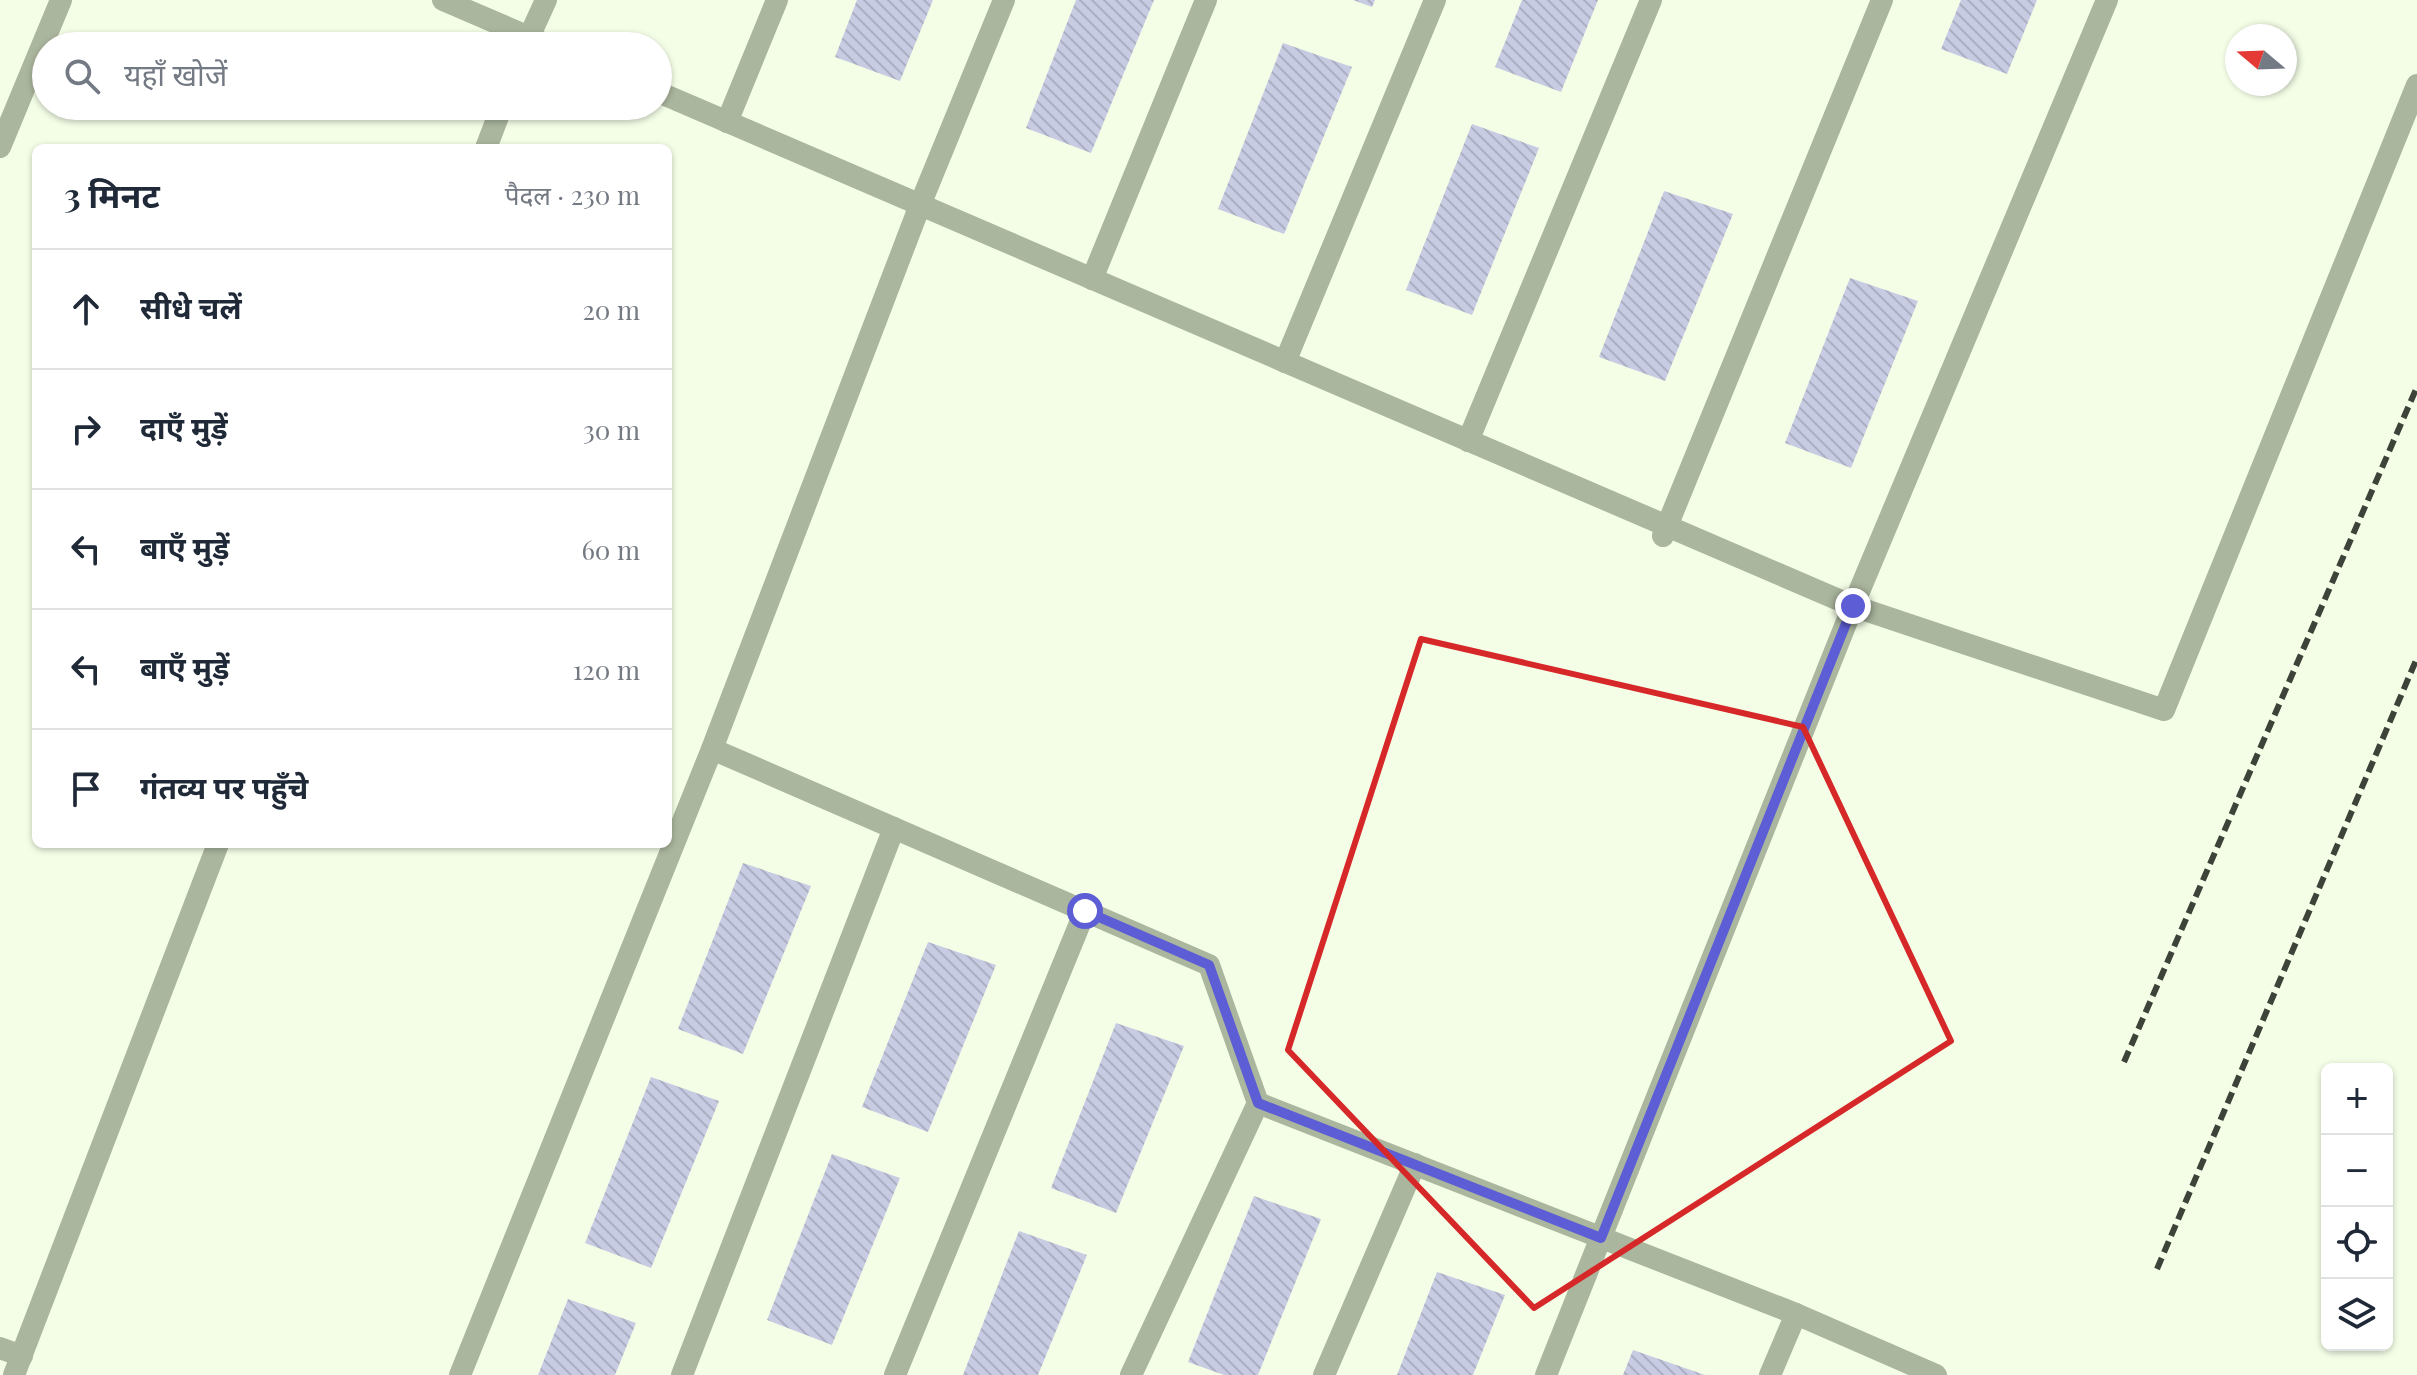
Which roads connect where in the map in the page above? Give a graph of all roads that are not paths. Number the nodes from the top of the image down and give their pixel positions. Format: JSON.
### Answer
{"nodes":[{"id":1,"x":61,"y":0,"type":"edge"},
{"id":2,"x":443,"y":0,"type":"edge"},
{"id":3,"x":546,"y":0,"type":"edge"},
{"id":4,"x":777,"y":0,"type":"edge"},
{"id":5,"x":1004,"y":0,"type":"edge"},
{"id":6,"x":1206,"y":0,"type":"edge"},
{"id":7,"x":1435,"y":0,"type":"edge"},
{"id":8,"x":1651,"y":0,"type":"edge"},
{"id":9,"x":1882,"y":0,"type":"edge"},
{"id":10,"x":2107,"y":0,"type":"edge"},
{"id":11,"x":48,"y":32,"type":"edge"},
{"id":12,"x":509,"y":32,"type":"edge"},
{"id":13,"x":531,"y":32,"type":"edge"},
{"id":14,"x":32,"y":70,"type":"edge"},
{"id":15,"x":2417,"y":85,"type":"edge"},
{"id":16,"x":672,"y":98,"type":"edge"},
{"id":17,"x":497,"y":120,"type":"edge"},
{"id":18,"x":727,"y":122,"type":"junction"},
{"id":19,"x":488,"y":144,"type":"edge"},
{"id":20,"x":0,"y":147,"type":"edge"},
{"id":21,"x":920,"y":205,"type":"junction"},
{"id":22,"x":1092,"y":279,"type":"junction"},
{"id":23,"x":1285,"y":362,"type":"junction"},
{"id":24,"x":1468,"y":441,"type":"junction"},
{"id":25,"x":1665,"y":531,"type":"junction"},
{"id":26,"x":1853,"y":606,"type":"junction"},
{"id":27,"x":712,"y":749,"type":"junction"},
{"id":28,"x":894,"y":828,"type":"junction"},
{"id":29,"x":216,"y":848,"type":"edge"},
{"id":30,"x":1085,"y":911,"type":"junction"},
{"id":31,"x":1258,"y":1103,"type":"junction"},
{"id":32,"x":1415,"y":1164,"type":"junction"},
{"id":33,"x":1601,"y":1238,"type":"junction"},
{"id":34,"x":1796,"y":1314,"type":"junction"},
{"id":35,"x":0,"y":1348,"type":"edge"},
{"id":36,"x":18,"y":1365,"type":"edge"},
{"id":37,"x":460,"y":1375,"type":"edge"},
{"id":38,"x":682,"y":1375,"type":"edge"},
{"id":39,"x":895,"y":1375,"type":"edge"},
{"id":40,"x":1131,"y":1375,"type":"edge"},
{"id":41,"x":1324,"y":1375,"type":"edge"},
{"id":42,"x":1546,"y":1375,"type":"edge"},
{"id":43,"x":1770,"y":1375,"type":"edge"},
{"id":44,"x":1936,"y":1375,"type":"edge"}],
"edges":[{"from":1,"to":11,"type":"lane"},
{"from":2,"to":12,"type":"lane"},
{"from":3,"to":13,"type":"lane"},
{"from":4,"to":18,"type":"lane"},
{"from":5,"to":21,"type":"lane"},
{"from":6,"to":22,"type":"lane"},
{"from":7,"to":23,"type":"lane"},
{"from":8,"to":24,"type":"lane"},
{"from":9,"to":25,"type":"lane"},
{"from":10,"to":26,"type":"lane"},
{"from":14,"to":20,"type":"lane"},
{"from":15,"to":26,"type":"lane"},
{"from":16,"to":18,"type":"lane"},
{"from":17,"to":19,"type":"lane"},
{"from":18,"to":21,"type":"lane"},
{"from":21,"to":22,"type":"lane"},
{"from":21,"to":27,"type":"lane"},
{"from":22,"to":23,"type":"lane"},
{"from":23,"to":24,"type":"lane"},
{"from":24,"to":25,"type":"lane"},
{"from":25,"to":26,"type":"lane"},
{"from":26,"to":33,"type":"lane"},
{"from":27,"to":28,"type":"lane"},
{"from":27,"to":37,"type":"lane"},
{"from":28,"to":30,"type":"lane"},
{"from":28,"to":38,"type":"lane"},
{"from":29,"to":36,"type":"lane"},
{"from":30,"to":31,"type":"lane"},
{"from":30,"to":39,"type":"lane"},
{"from":31,"to":32,"type":"lane"},
{"from":31,"to":40,"type":"lane"},
{"from":32,"to":33,"type":"lane"},
{"from":32,"to":41,"type":"lane"},
{"from":33,"to":34,"type":"lane"},
{"from":33,"to":42,"type":"lane"},
{"from":34,"to":43,"type":"lane"},
{"from":34,"to":44,"type":"lane"},
{"from":35,"to":36,"type":"lane"}]}
